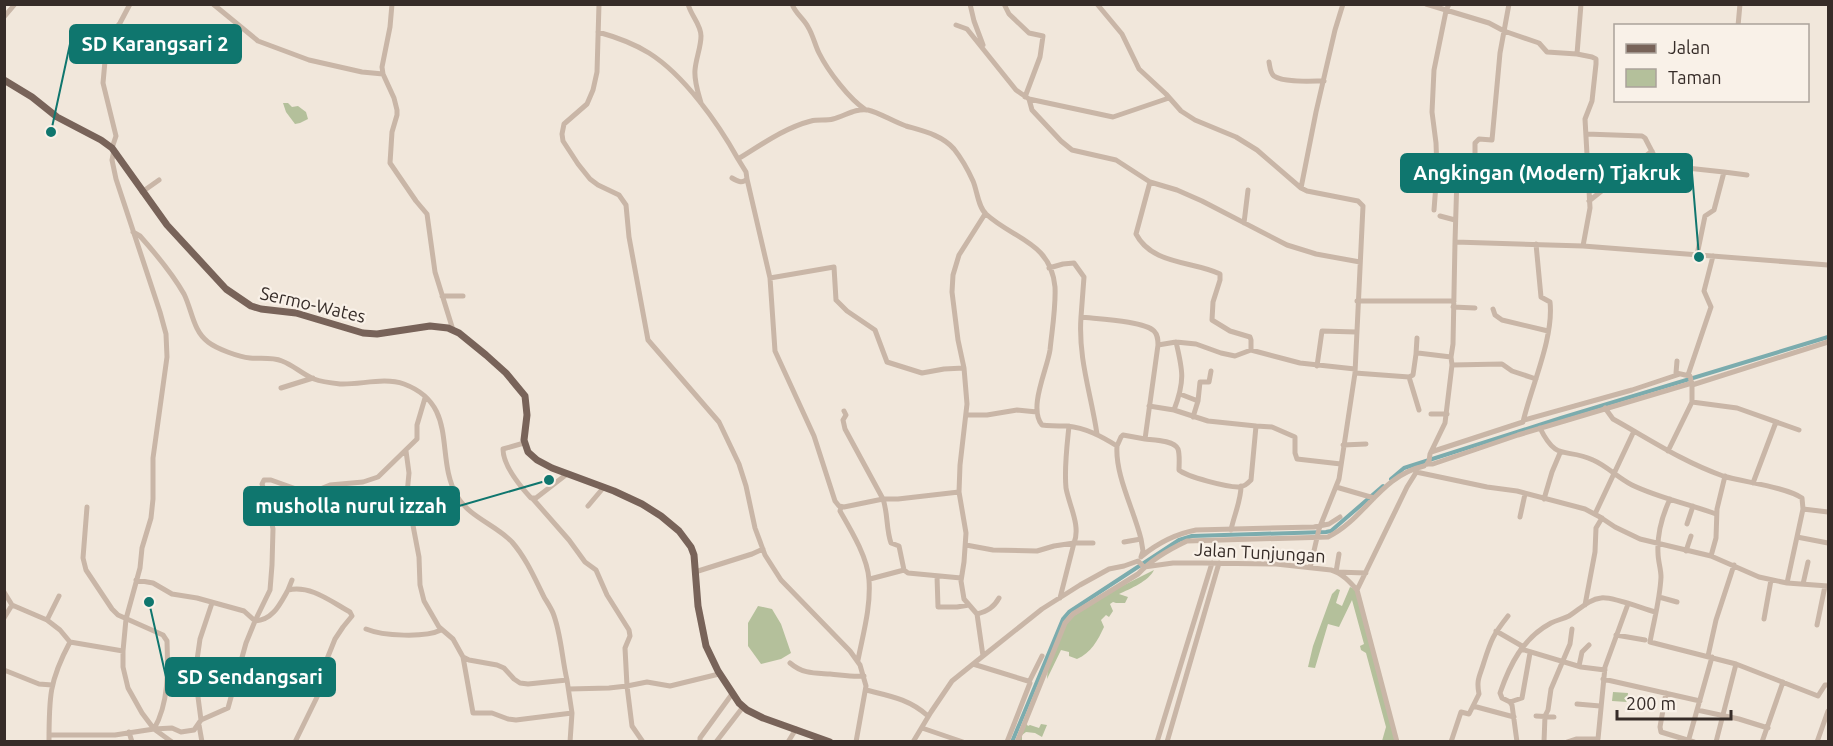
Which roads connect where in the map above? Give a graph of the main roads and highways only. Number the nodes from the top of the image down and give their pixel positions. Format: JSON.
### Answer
{"nodes":[{"id":1,"x":4,"y":80,"type":"edge"},
{"id":2,"x":820,"y":740,"type":"edge"},
{"id":3,"x":830,"y":741,"type":"edge"}],
"edges":[{"from":1,"to":2,"type":"main road","name":"Sermo-Wates"},
{"from":2,"to":3,"type":"main road"}]}
